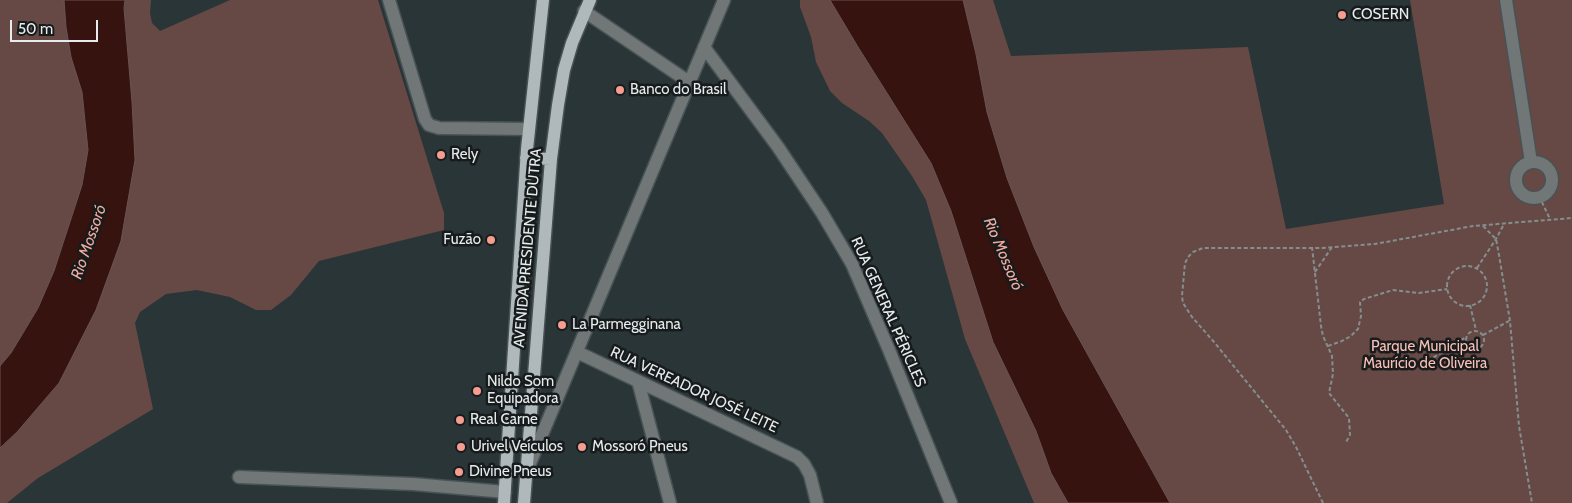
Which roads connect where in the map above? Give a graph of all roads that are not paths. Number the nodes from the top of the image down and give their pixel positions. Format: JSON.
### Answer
{"nodes":[{"id":1,"x":390,"y":0,"type":"edge"},
{"id":2,"x":543,"y":0,"type":"edge"},
{"id":3,"x":724,"y":0,"type":"edge"},
{"id":4,"x":1506,"y":0,"type":"edge"},
{"id":5,"x":587,"y":5,"type":"edge"},
{"id":6,"x":704,"y":47,"type":"junction"},
{"id":7,"x":689,"y":82,"type":"junction"},
{"id":8,"x":528,"y":129,"type":"junction"},
{"id":9,"x":526,"y":158,"type":"junction"},
{"id":10,"x":551,"y":160,"type":"junction"},
{"id":11,"x":1531,"y":162,"type":"junction"},
{"id":12,"x":577,"y":352,"type":"junction"},
{"id":13,"x":638,"y":381,"type":"junction"},
{"id":14,"x":526,"y":472,"type":"junction"},
{"id":15,"x":239,"y":477,"type":"dead end"},
{"id":16,"x":504,"y":498,"type":"edge"},
{"id":17,"x":524,"y":503,"type":"edge"},
{"id":18,"x":670,"y":503,"type":"edge"},
{"id":19,"x":818,"y":503,"type":"edge"},
{"id":20,"x":951,"y":503,"type":"edge"}],
"edges":[{"from":1,"to":8,"type":"street"},
{"from":2,"to":8,"type":"main road","name":"AVENIDA PRESIDENTE DUTRA"},
{"from":3,"to":6,"type":"street"},
{"from":4,"to":11,"type":"street"},
{"from":5,"to":7,"type":"street"},
{"from":5,"to":10,"type":"main road","name":"AVENIDA PRESIDENTE DUTRA"},
{"from":6,"to":7,"type":"street"},
{"from":6,"to":20,"type":"street","name":"RUA GENERAL PÉRICLES"},
{"from":7,"to":12,"type":"street"},
{"from":8,"to":9,"type":"main road","name":"AVENIDA PRESIDENTE DUTRA"},
{"from":9,"to":10,"type":"main road"},
{"from":9,"to":16,"type":"main road","name":"AVENIDA PRESIDENTE DUTRA"},
{"from":10,"to":14,"type":"main road","name":"AVENIDA PRESIDENTE DUTRA"},
{"from":11,"to":11,"type":"street"},
{"from":12,"to":13,"type":"street","name":"RUA VEREADOR JOSÉ LEITE"},
{"from":12,"to":14,"type":"street"},
{"from":13,"to":18,"type":"street"},
{"from":13,"to":19,"type":"street","name":"RUA VEREADOR JOSÉ LEITE"},
{"from":14,"to":17,"type":"main road","name":"AVENIDA PRESIDENTE DUTRA"},
{"from":15,"to":16,"type":"street"}]}
